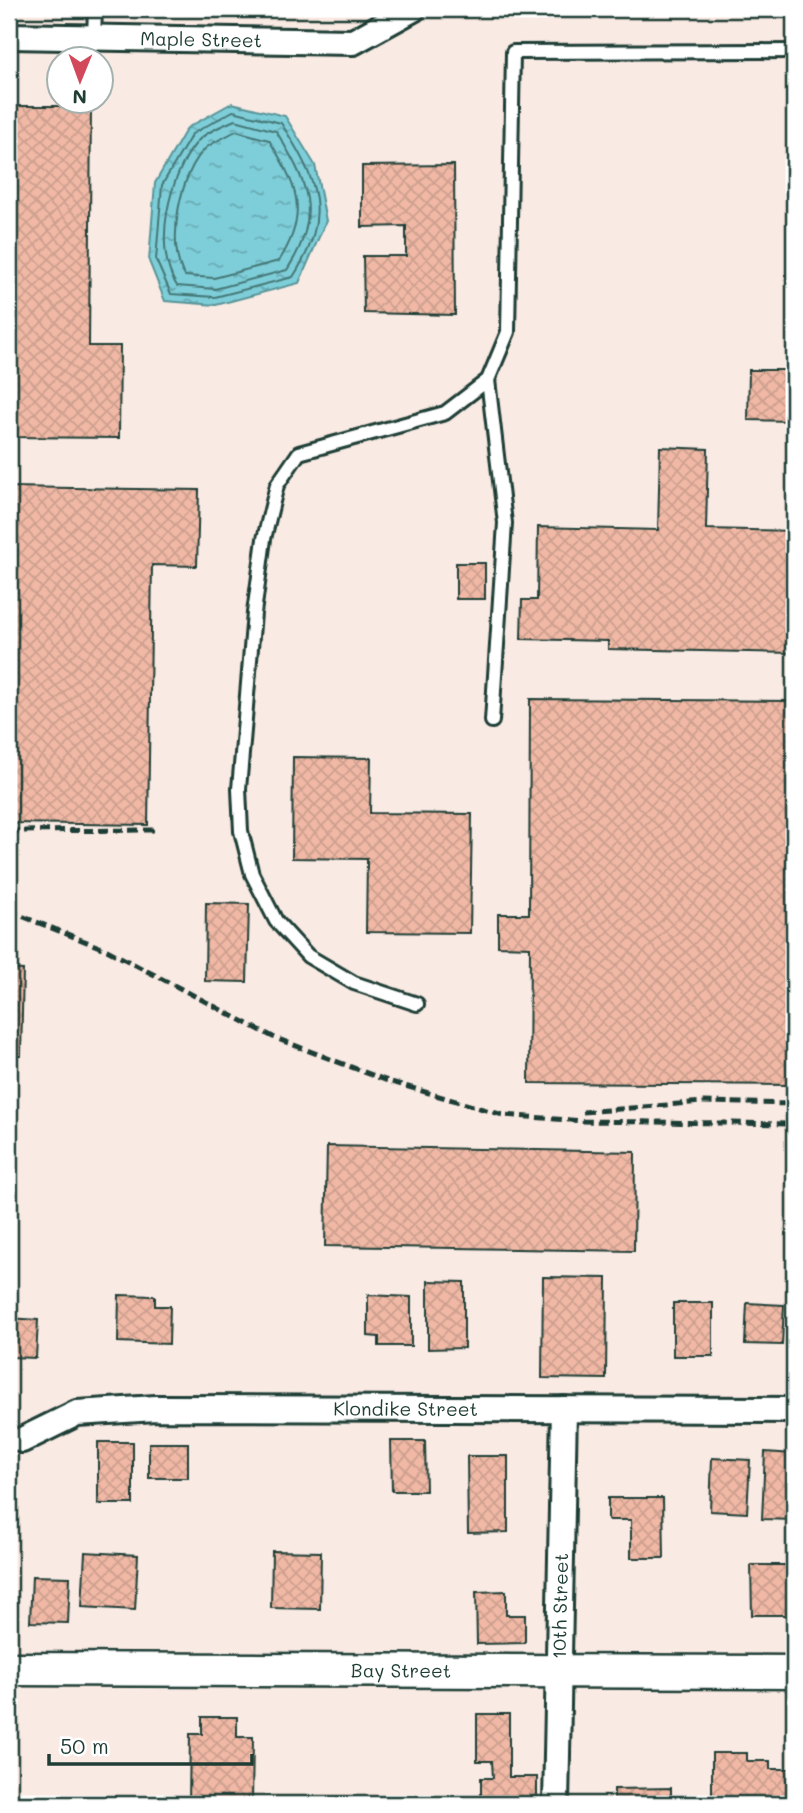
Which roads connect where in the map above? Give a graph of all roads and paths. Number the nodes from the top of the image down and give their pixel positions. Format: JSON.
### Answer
{"nodes":[{"id":1,"x":95,"y":9,"type":"edge"},
{"id":2,"x":413,"y":9,"type":"edge"},
{"id":3,"x":9,"y":36,"type":"edge"},
{"id":4,"x":94,"y":37,"type":"junction"},
{"id":5,"x":794,"y":51,"type":"edge"},
{"id":6,"x":488,"y":380,"type":"junction"},
{"id":7,"x":492,"y":721,"type":"dead end"},
{"id":8,"x":417,"y":1004,"type":"dead end"},
{"id":9,"x":564,"y":1409,"type":"junction"},
{"id":10,"x":794,"y":1410,"type":"edge"},
{"id":11,"x":22,"y":1440,"type":"dead end"},
{"id":12,"x":9,"y":1669,"type":"edge"},
{"id":13,"x":559,"y":1672,"type":"junction"},
{"id":14,"x":794,"y":1672,"type":"edge"},
{"id":15,"x":556,"y":1804,"type":"edge"}],
"edges":[{"from":1,"to":4,"type":"lane"},
{"from":2,"to":4,"type":"street","name":"Maple Street"},
{"from":3,"to":4,"type":"street","name":"Maple Street"},
{"from":5,"to":6,"type":"lane"},
{"from":6,"to":7,"type":"lane"},
{"from":6,"to":8,"type":"lane"},
{"from":9,"to":10,"type":"street","name":"Klondike Street"},
{"from":9,"to":11,"type":"street","name":"Klondike Street"},
{"from":9,"to":13,"type":"street","name":"10th Street"},
{"from":12,"to":13,"type":"street","name":"Bay Street"},
{"from":13,"to":14,"type":"street","name":"Bay Street"},
{"from":13,"to":15,"type":"street","name":"10th Street"}]}
